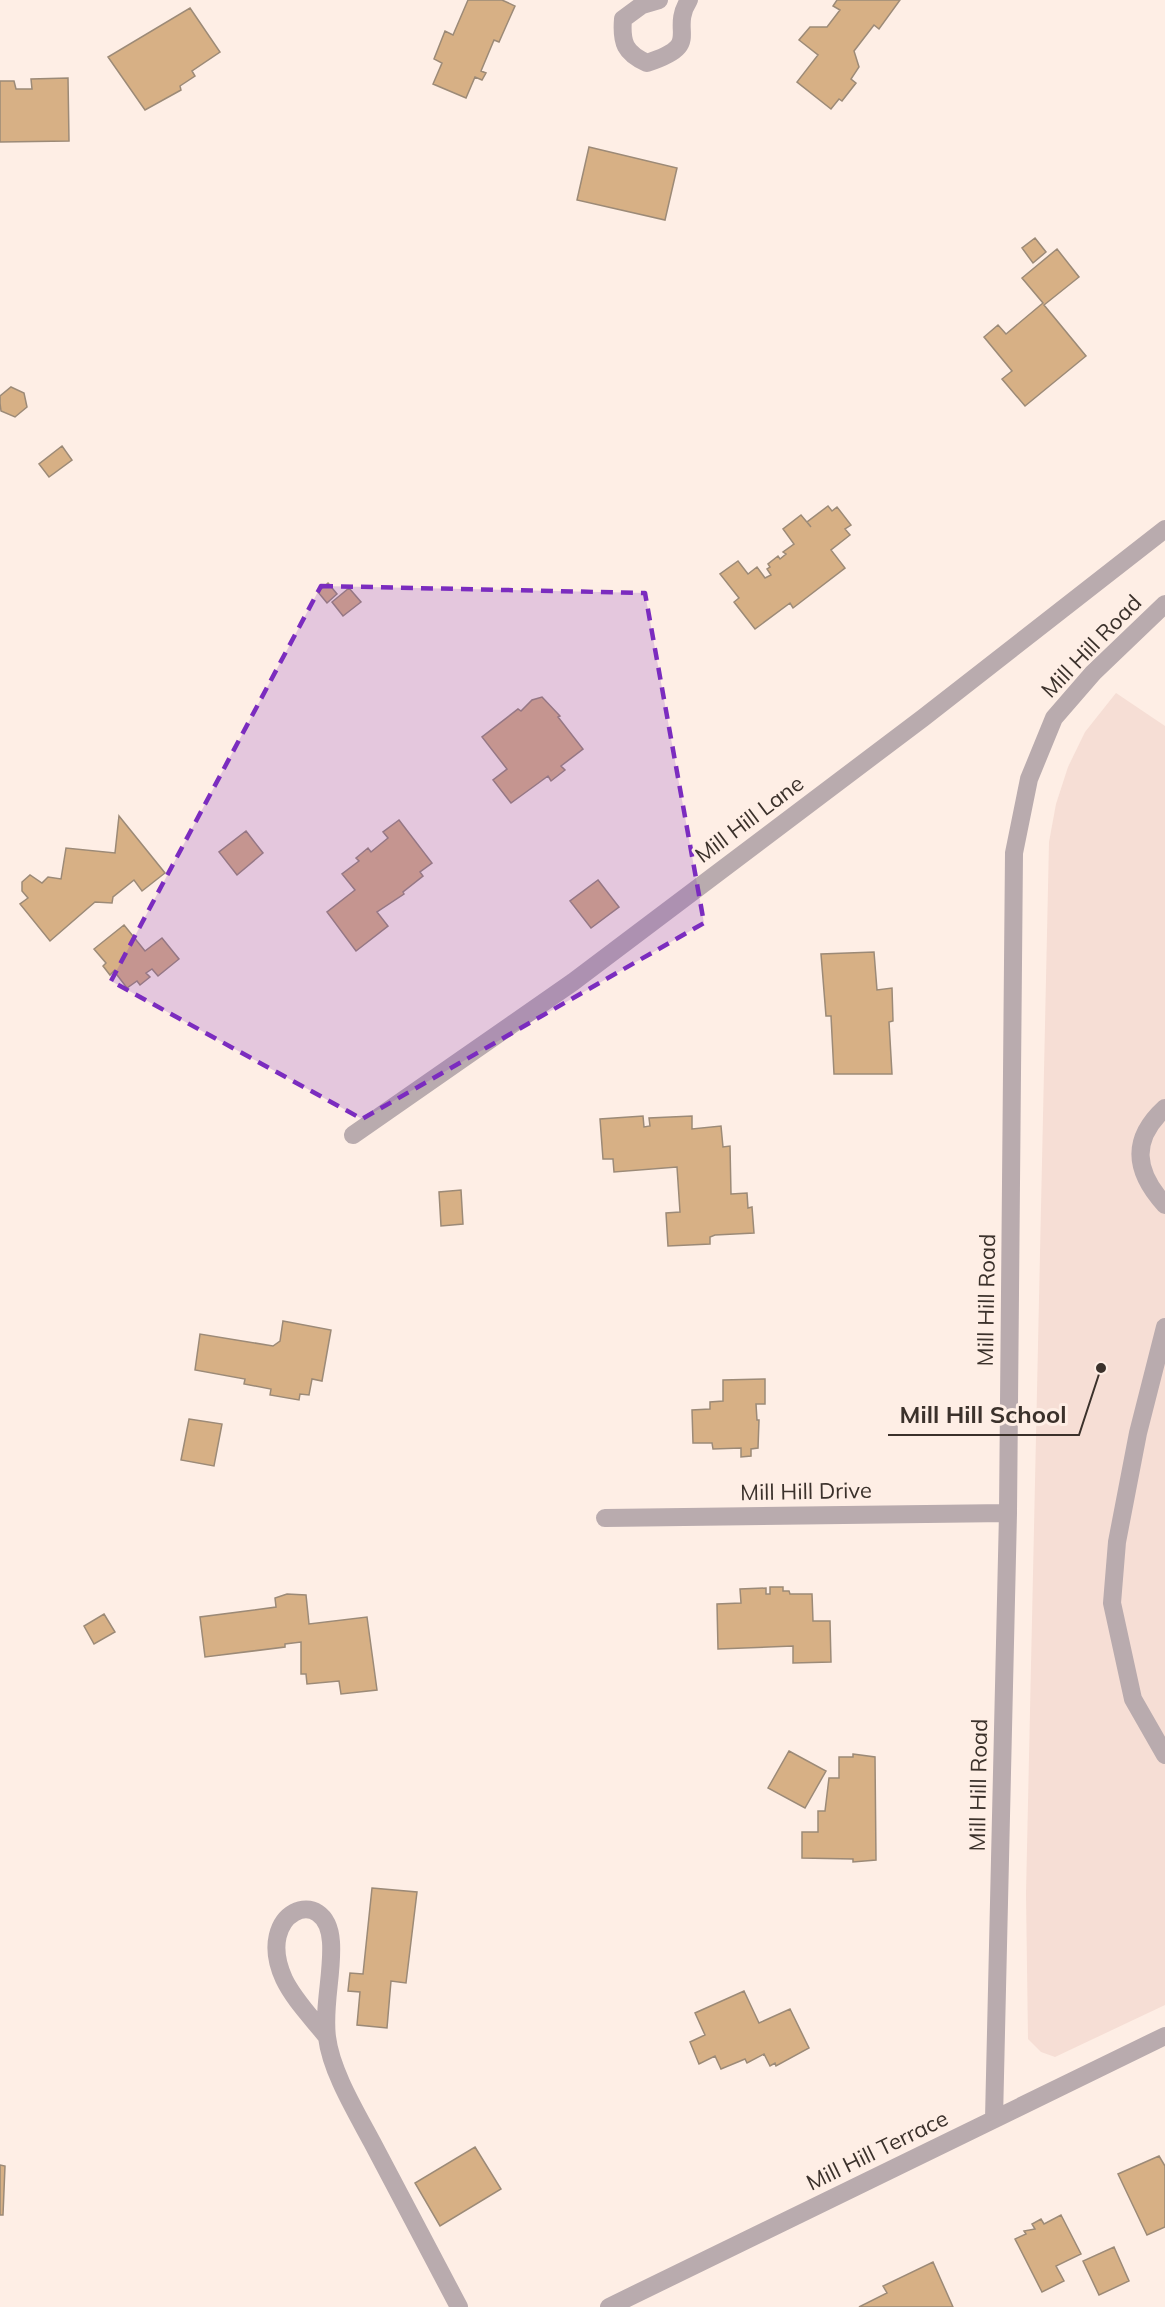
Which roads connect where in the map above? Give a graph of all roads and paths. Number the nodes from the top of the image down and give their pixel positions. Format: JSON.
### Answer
{"nodes":[{"id":1,"x":659,"y":0,"type":"edge"},
{"id":2,"x":667,"y":0,"type":"edge"},
{"id":3,"x":686,"y":5,"type":"edge"},
{"id":4,"x":1165,"y":529,"type":"edge"},
{"id":5,"x":1165,"y":604,"type":"edge"},
{"id":6,"x":1165,"y":1108,"type":"edge"},
{"id":7,"x":353,"y":1135,"type":"dead end"},
{"id":8,"x":1165,"y":1205,"type":"edge"},
{"id":9,"x":1165,"y":1327,"type":"edge"},
{"id":10,"x":1008,"y":1513,"type":"junction"},
{"id":11,"x":605,"y":1518,"type":"dead end"},
{"id":12,"x":1165,"y":1755,"type":"edge"},
{"id":13,"x":1165,"y":2036,"type":"edge"},
{"id":14,"x":327,"y":2037,"type":"junction"},
{"id":15,"x":994,"y":2119,"type":"junction"},
{"id":16,"x":459,"y":2307,"type":"edge"},
{"id":17,"x":609,"y":2307,"type":"edge"}],
"edges":[{"from":1,"to":3,"type":"street"},
{"from":2,"to":3,"type":"street"},
{"from":4,"to":7,"type":"street","name":"Mill Hill Lane"},
{"from":5,"to":10,"type":"street","name":"Mill Hill Road"},
{"from":6,"to":8,"type":"street"},
{"from":9,"to":12,"type":"street"},
{"from":10,"to":11,"type":"street","name":"Mill Hill Drive"},
{"from":10,"to":15,"type":"street","name":"Mill Hill Road"},
{"from":13,"to":15,"type":"street","name":"Mill Hill Terrace"},
{"from":14,"to":14,"type":"street"},
{"from":14,"to":16,"type":"street"},
{"from":15,"to":17,"type":"street","name":"Mill Hill Terrace"}]}
